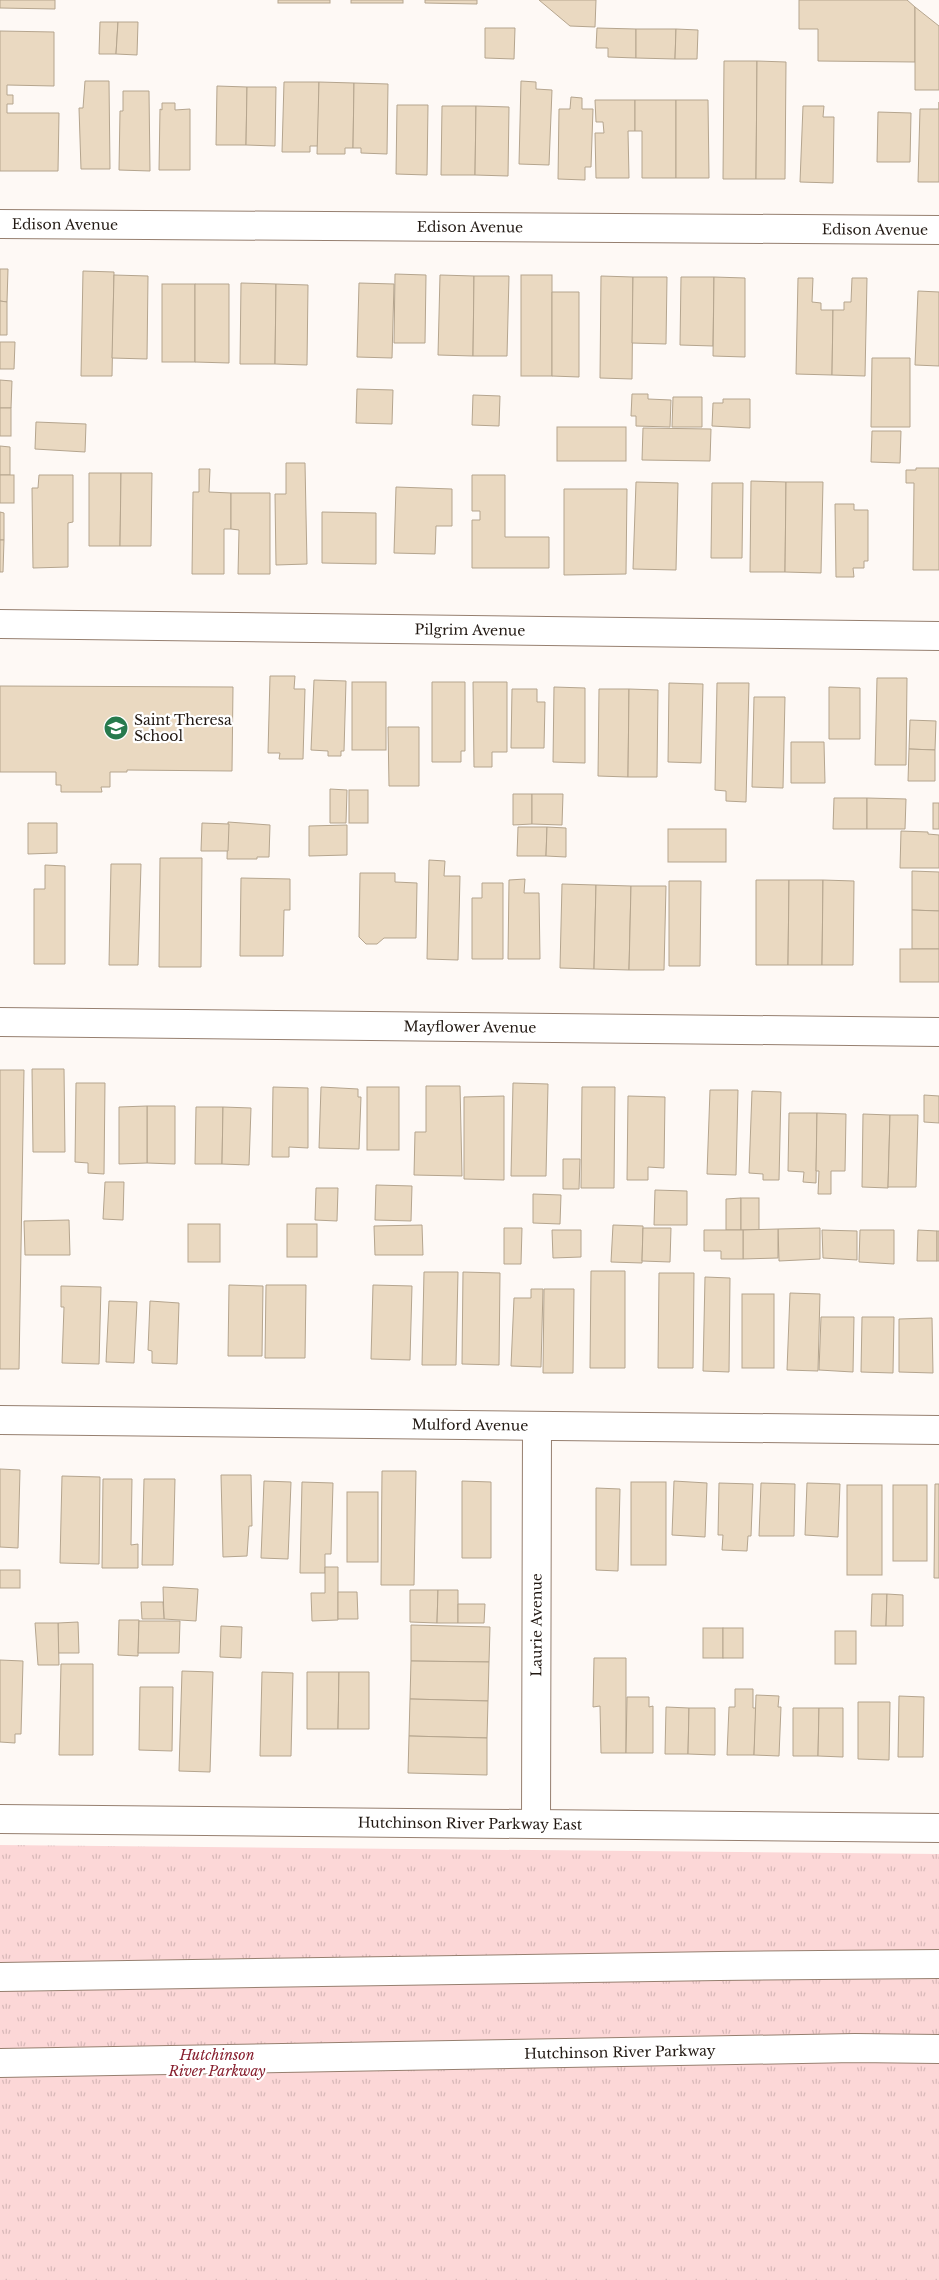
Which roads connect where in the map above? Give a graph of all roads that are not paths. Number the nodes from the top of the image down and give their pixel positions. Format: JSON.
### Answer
{"nodes":[{"id":1,"x":0,"y":224,"type":"edge"},
{"id":2,"x":939,"y":230,"type":"edge"},
{"id":3,"x":0,"y":624,"type":"edge"},
{"id":4,"x":939,"y":636,"type":"edge"},
{"id":5,"x":0,"y":1022,"type":"edge"},
{"id":6,"x":939,"y":1032,"type":"edge"},
{"id":7,"x":0,"y":1420,"type":"edge"},
{"id":8,"x":537,"y":1427,"type":"junction"},
{"id":9,"x":939,"y":1430,"type":"edge"},
{"id":10,"x":0,"y":1819,"type":"edge"},
{"id":11,"x":536,"y":1824,"type":"junction"},
{"id":12,"x":939,"y":1828,"type":"edge"},
{"id":13,"x":939,"y":1964,"type":"edge"},
{"id":14,"x":0,"y":1977,"type":"edge"},
{"id":15,"x":939,"y":2049,"type":"edge"},
{"id":16,"x":0,"y":2063,"type":"edge"}],
"edges":[{"from":1,"to":2,"type":"main road","name":"Edison Avenue"},
{"from":3,"to":4,"type":"main road","name":"Pilgrim Avenue"},
{"from":5,"to":6,"type":"main road","name":"Mayflower Avenue"},
{"from":7,"to":8,"type":"main road","name":"Mulford Avenue"},
{"from":8,"to":9,"type":"main road","name":"Mulford Avenue"},
{"from":8,"to":11,"type":"main road","name":"Laurie Avenue"},
{"from":10,"to":11,"type":"main road","name":"Hutchinson River Parkway East"},
{"from":11,"to":12,"type":"main road","name":"Hutchinson River Parkway East"},
{"from":13,"to":14,"type":"main road"},
{"from":15,"to":16,"type":"main road","name":"Hutchinson River Parkway"}]}
